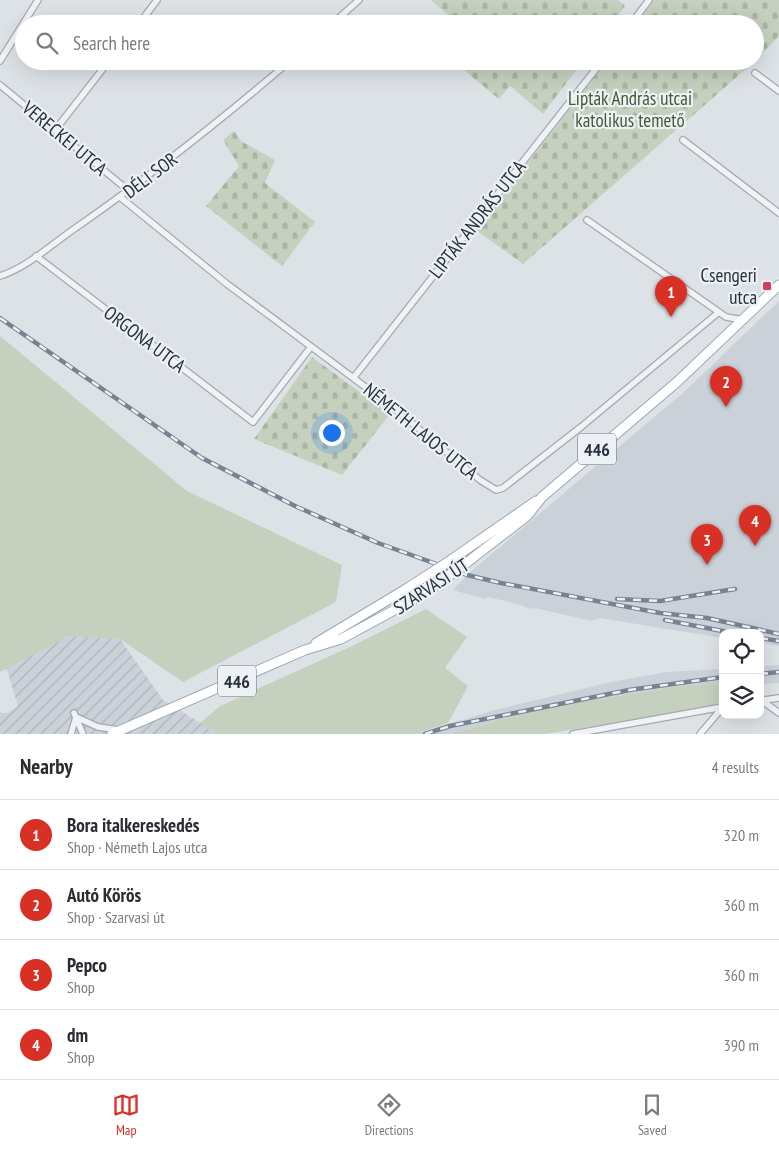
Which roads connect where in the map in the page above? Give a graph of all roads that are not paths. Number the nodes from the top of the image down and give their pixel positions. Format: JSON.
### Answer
{"nodes":[{"id":1,"x":38,"y":0,"type":"edge"},
{"id":2,"x":158,"y":0,"type":"edge"},
{"id":3,"x":359,"y":0,"type":"edge"},
{"id":4,"x":649,"y":0,"type":"edge"},
{"id":5,"x":29,"y":15,"type":"edge"},
{"id":6,"x":146,"y":15,"type":"edge"},
{"id":7,"x":342,"y":15,"type":"edge"},
{"id":8,"x":638,"y":15,"type":"edge"},
{"id":9,"x":15,"y":37,"type":"edge"},
{"id":10,"x":0,"y":61,"type":"edge"},
{"id":11,"x":102,"y":70,"type":"edge"},
{"id":12,"x":279,"y":70,"type":"edge"},
{"id":13,"x":595,"y":70,"type":"edge"},
{"id":14,"x":755,"y":73,"type":"dead end"},
{"id":15,"x":0,"y":85,"type":"edge"},
{"id":16,"x":779,"y":91,"type":"edge"},
{"id":17,"x":56,"y":129,"type":"junction"},
{"id":18,"x":683,"y":140,"type":"dead end"},
{"id":19,"x":129,"y":191,"type":"junction"},
{"id":20,"x":120,"y":197,"type":"junction"},
{"id":21,"x":779,"y":213,"type":"edge"},
{"id":22,"x":588,"y":220,"type":"dead end"},
{"id":23,"x":36,"y":256,"type":"junction"},
{"id":24,"x":0,"y":276,"type":"edge"},
{"id":25,"x":779,"y":285,"type":"edge"},
{"id":26,"x":719,"y":312,"type":"junction"},
{"id":27,"x":744,"y":320,"type":"junction"},
{"id":28,"x":310,"y":348,"type":"junction"},
{"id":29,"x":354,"y":377,"type":"junction"},
{"id":30,"x":542,"y":497,"type":"junction"},
{"id":31,"x":305,"y":650,"type":"junction"},
{"id":32,"x":779,"y":698,"type":"edge"},
{"id":33,"x":764,"y":700,"type":"edge"},
{"id":34,"x":764,"y":702,"type":"edge"},
{"id":35,"x":719,"y":708,"type":"edge"},
{"id":36,"x":719,"y":712,"type":"edge"},
{"id":37,"x":779,"y":714,"type":"edge"},
{"id":38,"x":75,"y":715,"type":"junction"},
{"id":39,"x":116,"y":733,"type":"edge"},
{"id":40,"x":71,"y":734,"type":"edge"},
{"id":41,"x":82,"y":734,"type":"edge"},
{"id":42,"x":573,"y":734,"type":"edge"},
{"id":43,"x":700,"y":734,"type":"edge"}],
"edges":[{"from":1,"to":5,"type":"street"},
{"from":2,"to":6,"type":"street"},
{"from":3,"to":7,"type":"street"},
{"from":4,"to":8,"type":"street"},
{"from":9,"to":10,"type":"street"},
{"from":11,"to":17,"type":"street"},
{"from":12,"to":19,"type":"street","name":"DÉLI SOR"},
{"from":13,"to":29,"type":"street","name":"LIPTÁK ANDRÁS UTCA"},
{"from":14,"to":16,"type":"street"},
{"from":15,"to":17,"type":"street","name":"VERECKEI UTCA"},
{"from":17,"to":19,"type":"street","name":"VERECKEI UTCA"},
{"from":18,"to":21,"type":"street"},
{"from":19,"to":20,"type":"street","name":"DÉLI SOR"},
{"from":20,"to":23,"type":"street","name":"DÉLI SOR"},
{"from":20,"to":28,"type":"street","name":"NÉMETH LAJOS UTCA"},
{"from":22,"to":26,"type":"street"},
{"from":23,"to":24,"type":"street","name":"DÉLI SOR"},
{"from":23,"to":28,"type":"street","name":"ORGONA UTCA"},
{"from":25,"to":27,"type":"main road","name":"SZARVASI ÚT","number":"446"},
{"from":26,"to":27,"type":"street"},
{"from":26,"to":29,"type":"street","name":"NÉMETH LAJOS UTCA"},
{"from":27,"to":30,"type":"main road","name":"SZARVASI ÚT","number":"446"},
{"from":28,"to":29,"type":"street","name":"NÉMETH LAJOS UTCA"},
{"from":30,"to":31,"type":"main road","name":"SZARVASI ÚT","number":"446","bridge":true},
{"from":30,"to":31,"type":"main road","name":"SZARVASI ÚT","number":"446","bridge":true},
{"from":31,"to":39,"type":"main road","name":"SZARVASI ÚT","number":"446"},
{"from":32,"to":33,"type":"street"},
{"from":34,"to":37,"type":"street"},
{"from":35,"to":42,"type":"street"},
{"from":36,"to":43,"type":"street"},
{"from":38,"to":39,"type":"street"},
{"from":38,"to":40,"type":"street"},
{"from":38,"to":41,"type":"street"}]}
